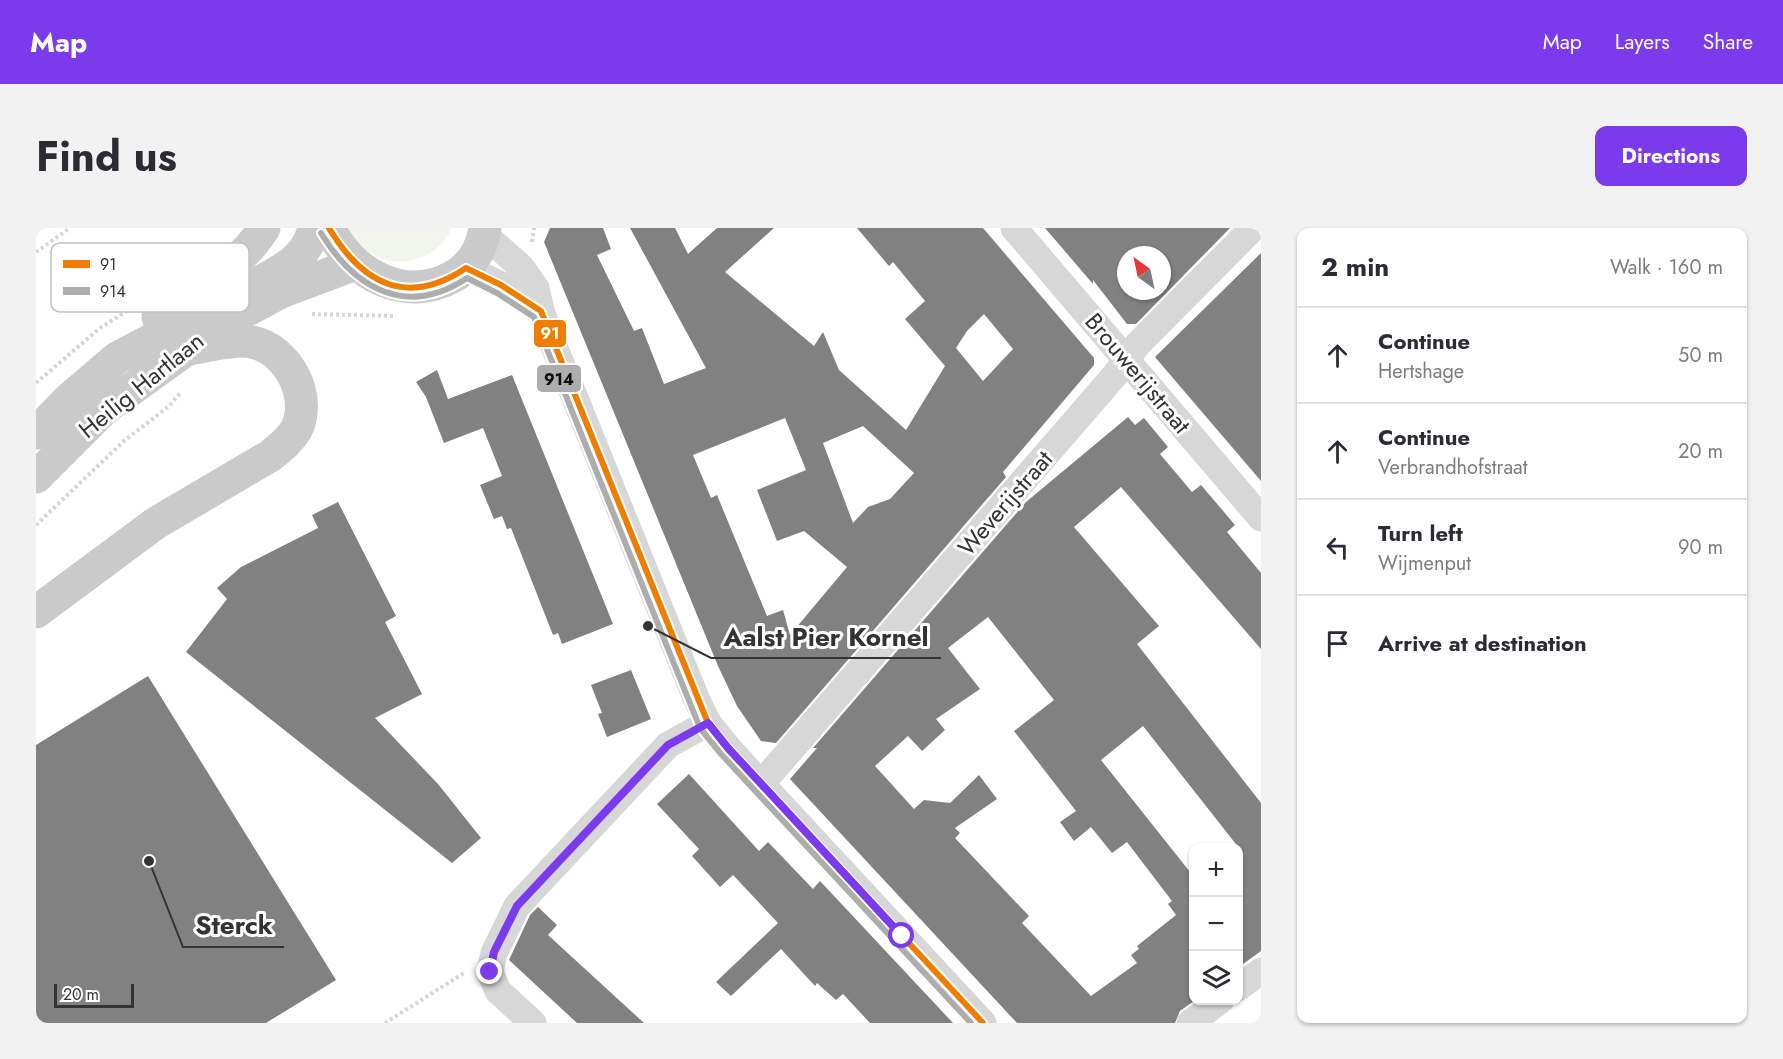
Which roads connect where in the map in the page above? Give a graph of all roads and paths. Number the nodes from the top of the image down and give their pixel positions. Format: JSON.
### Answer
{"nodes":[{"id":1,"x":70,"y":228,"type":"edge"},
{"id":2,"x":264,"y":228,"type":"edge"},
{"id":3,"x":314,"y":228,"type":"edge"},
{"id":4,"x":329,"y":228,"type":"edge"},
{"id":5,"x":1014,"y":228,"type":"edge"},
{"id":6,"x":1253,"y":228,"type":"edge"},
{"id":7,"x":484,"y":233,"type":"edge"},
{"id":8,"x":249,"y":247,"type":"edge"},
{"id":9,"x":36,"y":252,"type":"edge"},
{"id":10,"x":355,"y":264,"type":"junction"},
{"id":11,"x":466,"y":268,"type":"junction"},
{"id":12,"x":249,"y":287,"type":"edge"},
{"id":13,"x":249,"y":309,"type":"edge"},
{"id":14,"x":541,"y":311,"type":"junction"},
{"id":15,"x":165,"y":312,"type":"edge"},
{"id":16,"x":202,"y":312,"type":"edge"},
{"id":17,"x":243,"y":312,"type":"edge"},
{"id":18,"x":187,"y":349,"type":"junction"},
{"id":19,"x":117,"y":358,"type":"junction"},
{"id":20,"x":1125,"y":358,"type":"junction"},
{"id":21,"x":189,"y":384,"type":"dead end"},
{"id":22,"x":36,"y":433,"type":"edge"},
{"id":23,"x":36,"y":477,"type":"edge"},
{"id":24,"x":1261,"y":518,"type":"edge"},
{"id":25,"x":36,"y":525,"type":"edge"},
{"id":26,"x":36,"y":612,"type":"edge"},
{"id":27,"x":708,"y":723,"type":"junction"},
{"id":28,"x":762,"y":783,"type":"junction"},
{"id":29,"x":490,"y":963,"type":"junction"},
{"id":30,"x":1261,"y":971,"type":"edge"},
{"id":31,"x":1243,"y":985,"type":"edge"},
{"id":32,"x":1214,"y":1005,"type":"edge"},
{"id":33,"x":385,"y":1023,"type":"edge"},
{"id":34,"x":533,"y":1023,"type":"edge"},
{"id":35,"x":983,"y":1023,"type":"edge"},
{"id":36,"x":1190,"y":1023,"type":"edge"}],
"edges":[{"from":1,"to":9,"type":"path"},
{"from":2,"to":8,"type":"main road"},
{"from":3,"to":12,"type":"main road","name":"Heilig Hartlaan"},
{"from":4,"to":10,"type":"main road"},
{"from":5,"to":20,"type":"street","name":"Brouwerijstraat"},
{"from":6,"to":20,"type":"street","name":"Weverijstraat"},
{"from":7,"to":11,"type":"main road"},
{"from":7,"to":14,"type":"street"},
{"from":10,"to":11,"type":"main road"},
{"from":10,"to":13,"type":"main road","name":"Heilig Hartlaan"},
{"from":11,"to":14,"type":"street"},
{"from":14,"to":27,"type":"street"},
{"from":15,"to":19,"type":"main road"},
{"from":16,"to":19,"type":"main road","name":"Heilig Hartlaan"},
{"from":17,"to":18,"type":"main road","name":"Heilig Hartlaan"},
{"from":18,"to":23,"type":"main road","name":"Heilig Hartlaan"},
{"from":18,"to":26,"type":"main road"},
{"from":19,"to":22,"type":"main road","name":"Heilig Hartlaan"},
{"from":20,"to":24,"type":"street","name":"Brouwerijstraat"},
{"from":20,"to":28,"type":"street","name":"Weverijstraat"},
{"from":21,"to":25,"type":"path"},
{"from":27,"to":28,"type":"street"},
{"from":27,"to":29,"type":"street"},
{"from":28,"to":35,"type":"street"},
{"from":29,"to":33,"type":"path"},
{"from":29,"to":34,"type":"street"},
{"from":30,"to":31,"type":"street"},
{"from":32,"to":36,"type":"street"}]}
